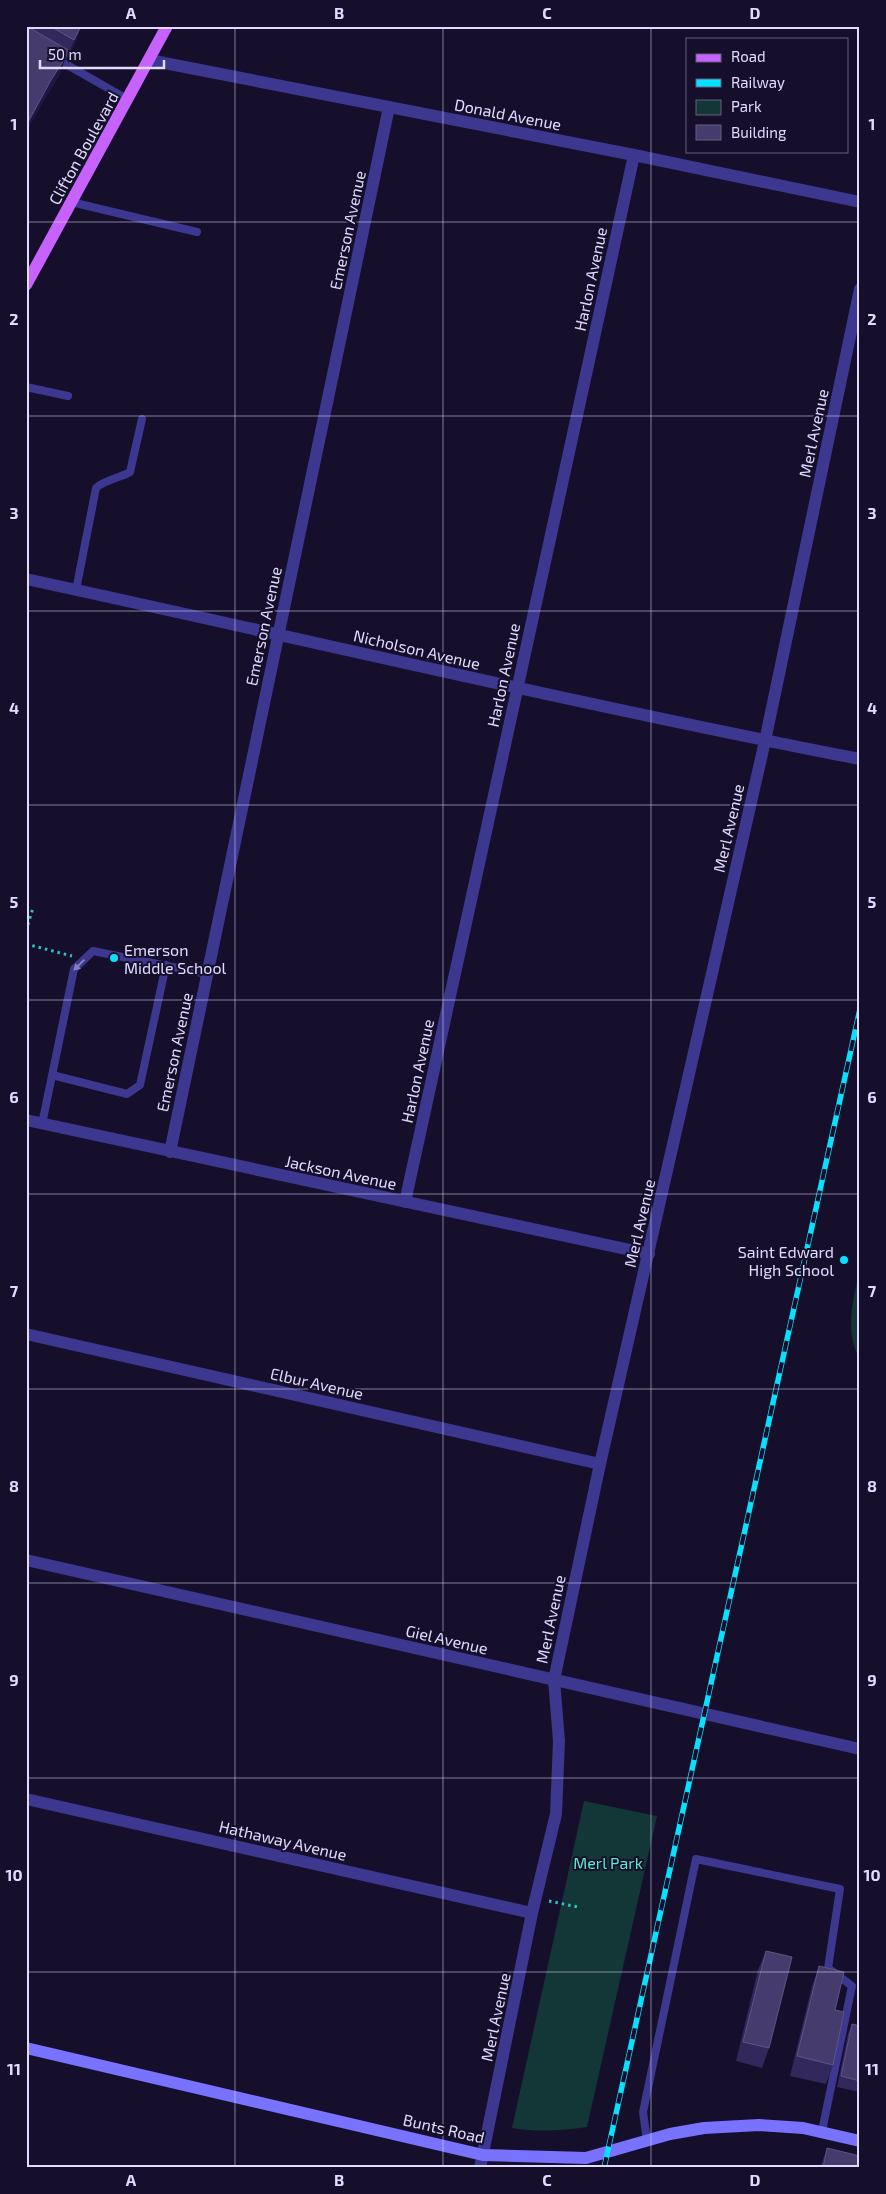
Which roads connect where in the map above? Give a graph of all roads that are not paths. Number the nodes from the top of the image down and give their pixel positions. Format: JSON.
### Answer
{"nodes":[{"id":1,"x":168,"y":26,"type":"edge"},
{"id":2,"x":44,"y":52,"type":"edge"},
{"id":3,"x":149,"y":60,"type":"junction"},
{"id":4,"x":128,"y":99,"type":"junction"},
{"id":5,"x":389,"y":107,"type":"junction"},
{"id":6,"x":634,"y":154,"type":"junction"},
{"id":7,"x":71,"y":202,"type":"junction"},
{"id":8,"x":860,"y":202,"type":"edge"},
{"id":9,"x":197,"y":232,"type":"dead end"},
{"id":10,"x":27,"y":282,"type":"edge"},
{"id":11,"x":860,"y":289,"type":"edge"},
{"id":12,"x":26,"y":387,"type":"edge"},
{"id":13,"x":68,"y":396,"type":"dead end"},
{"id":14,"x":142,"y":419,"type":"dead end"},
{"id":15,"x":26,"y":579,"type":"edge"},
{"id":16,"x":76,"y":590,"type":"junction"},
{"id":17,"x":278,"y":634,"type":"junction"},
{"id":18,"x":517,"y":689,"type":"junction"},
{"id":19,"x":765,"y":741,"type":"junction"},
{"id":20,"x":860,"y":759,"type":"edge"},
{"id":21,"x":166,"y":965,"type":"junction"},
{"id":22,"x":207,"y":974,"type":"junction"},
{"id":23,"x":52,"y":1075,"type":"junction"},
{"id":24,"x":26,"y":1120,"type":"edge"},
{"id":25,"x":42,"y":1124,"type":"junction"},
{"id":26,"x":170,"y":1152,"type":"junction"},
{"id":27,"x":406,"y":1202,"type":"junction"},
{"id":28,"x":649,"y":1254,"type":"junction"},
{"id":29,"x":26,"y":1334,"type":"edge"},
{"id":30,"x":600,"y":1464,"type":"junction"},
{"id":31,"x":26,"y":1560,"type":"edge"},
{"id":32,"x":554,"y":1680,"type":"junction"},
{"id":33,"x":860,"y":1749,"type":"edge"},
{"id":34,"x":26,"y":1799,"type":"edge"},
{"id":35,"x":532,"y":1913,"type":"junction"},
{"id":36,"x":26,"y":2048,"type":"edge"},
{"id":37,"x":822,"y":2131,"type":"junction"},
{"id":38,"x":647,"y":2141,"type":"junction"},
{"id":39,"x":860,"y":2141,"type":"edge"},
{"id":40,"x":483,"y":2155,"type":"junction"},
{"id":41,"x":480,"y":2168,"type":"edge"}],
"edges":[{"from":1,"to":3,"type":"main road","name":"Clifton Boulevard"},
{"from":2,"to":4,"type":"lane"},
{"from":3,"to":4,"type":"main road","name":"Clifton Boulevard"},
{"from":3,"to":5,"type":"street","name":"Donald Avenue"},
{"from":4,"to":7,"type":"main road","name":"Clifton Boulevard"},
{"from":5,"to":6,"type":"street","name":"Donald Avenue"},
{"from":5,"to":17,"type":"street","name":"Emerson Avenue"},
{"from":6,"to":8,"type":"street","name":"Donald Avenue"},
{"from":6,"to":18,"type":"street","name":"Harlon Avenue"},
{"from":7,"to":9,"type":"lane"},
{"from":7,"to":10,"type":"main road","name":"Clifton Boulevard"},
{"from":11,"to":19,"type":"street","name":"Merl Avenue"},
{"from":12,"to":13,"type":"lane"},
{"from":14,"to":16,"type":"lane"},
{"from":15,"to":16,"type":"street","name":"Nicholson Avenue"},
{"from":16,"to":17,"type":"street","name":"Nicholson Avenue"},
{"from":17,"to":18,"type":"street","name":"Nicholson Avenue"},
{"from":17,"to":22,"type":"street","name":"Emerson Avenue"},
{"from":18,"to":19,"type":"street","name":"Nicholson Avenue"},
{"from":18,"to":27,"type":"street","name":"Harlon Avenue"},
{"from":19,"to":20,"type":"street","name":"Nicholson Avenue"},
{"from":19,"to":28,"type":"street","name":"Merl Avenue"},
{"from":21,"to":22,"type":"lane"},
{"from":21,"to":23,"type":"lane","one_way":true},
{"from":21,"to":23,"type":"lane"},
{"from":22,"to":26,"type":"street","name":"Emerson Avenue"},
{"from":23,"to":25,"type":"lane"},
{"from":24,"to":25,"type":"street","name":"Jackson Avenue"},
{"from":25,"to":26,"type":"street","name":"Jackson Avenue"},
{"from":26,"to":27,"type":"street","name":"Jackson Avenue"},
{"from":27,"to":28,"type":"street","name":"Jackson Avenue"},
{"from":28,"to":30,"type":"street","name":"Merl Avenue"},
{"from":29,"to":30,"type":"street","name":"Elbur Avenue"},
{"from":30,"to":32,"type":"street","name":"Merl Avenue"},
{"from":31,"to":32,"type":"street","name":"Giel Avenue"},
{"from":32,"to":33,"type":"street","name":"Giel Avenue"},
{"from":32,"to":35,"type":"street","name":"Merl Avenue"},
{"from":34,"to":35,"type":"street","name":"Hathaway Avenue"},
{"from":35,"to":40,"type":"street","name":"Merl Avenue"},
{"from":36,"to":40,"type":"street","name":"Bunts Road"},
{"from":37,"to":38,"type":"street","name":"Bunts Road"},
{"from":37,"to":38,"type":"lane"},
{"from":37,"to":39,"type":"street","name":"Bunts Road"},
{"from":38,"to":40,"type":"street","name":"Bunts Road"},
{"from":40,"to":41,"type":"street","name":"Merl Avenue"}]}
